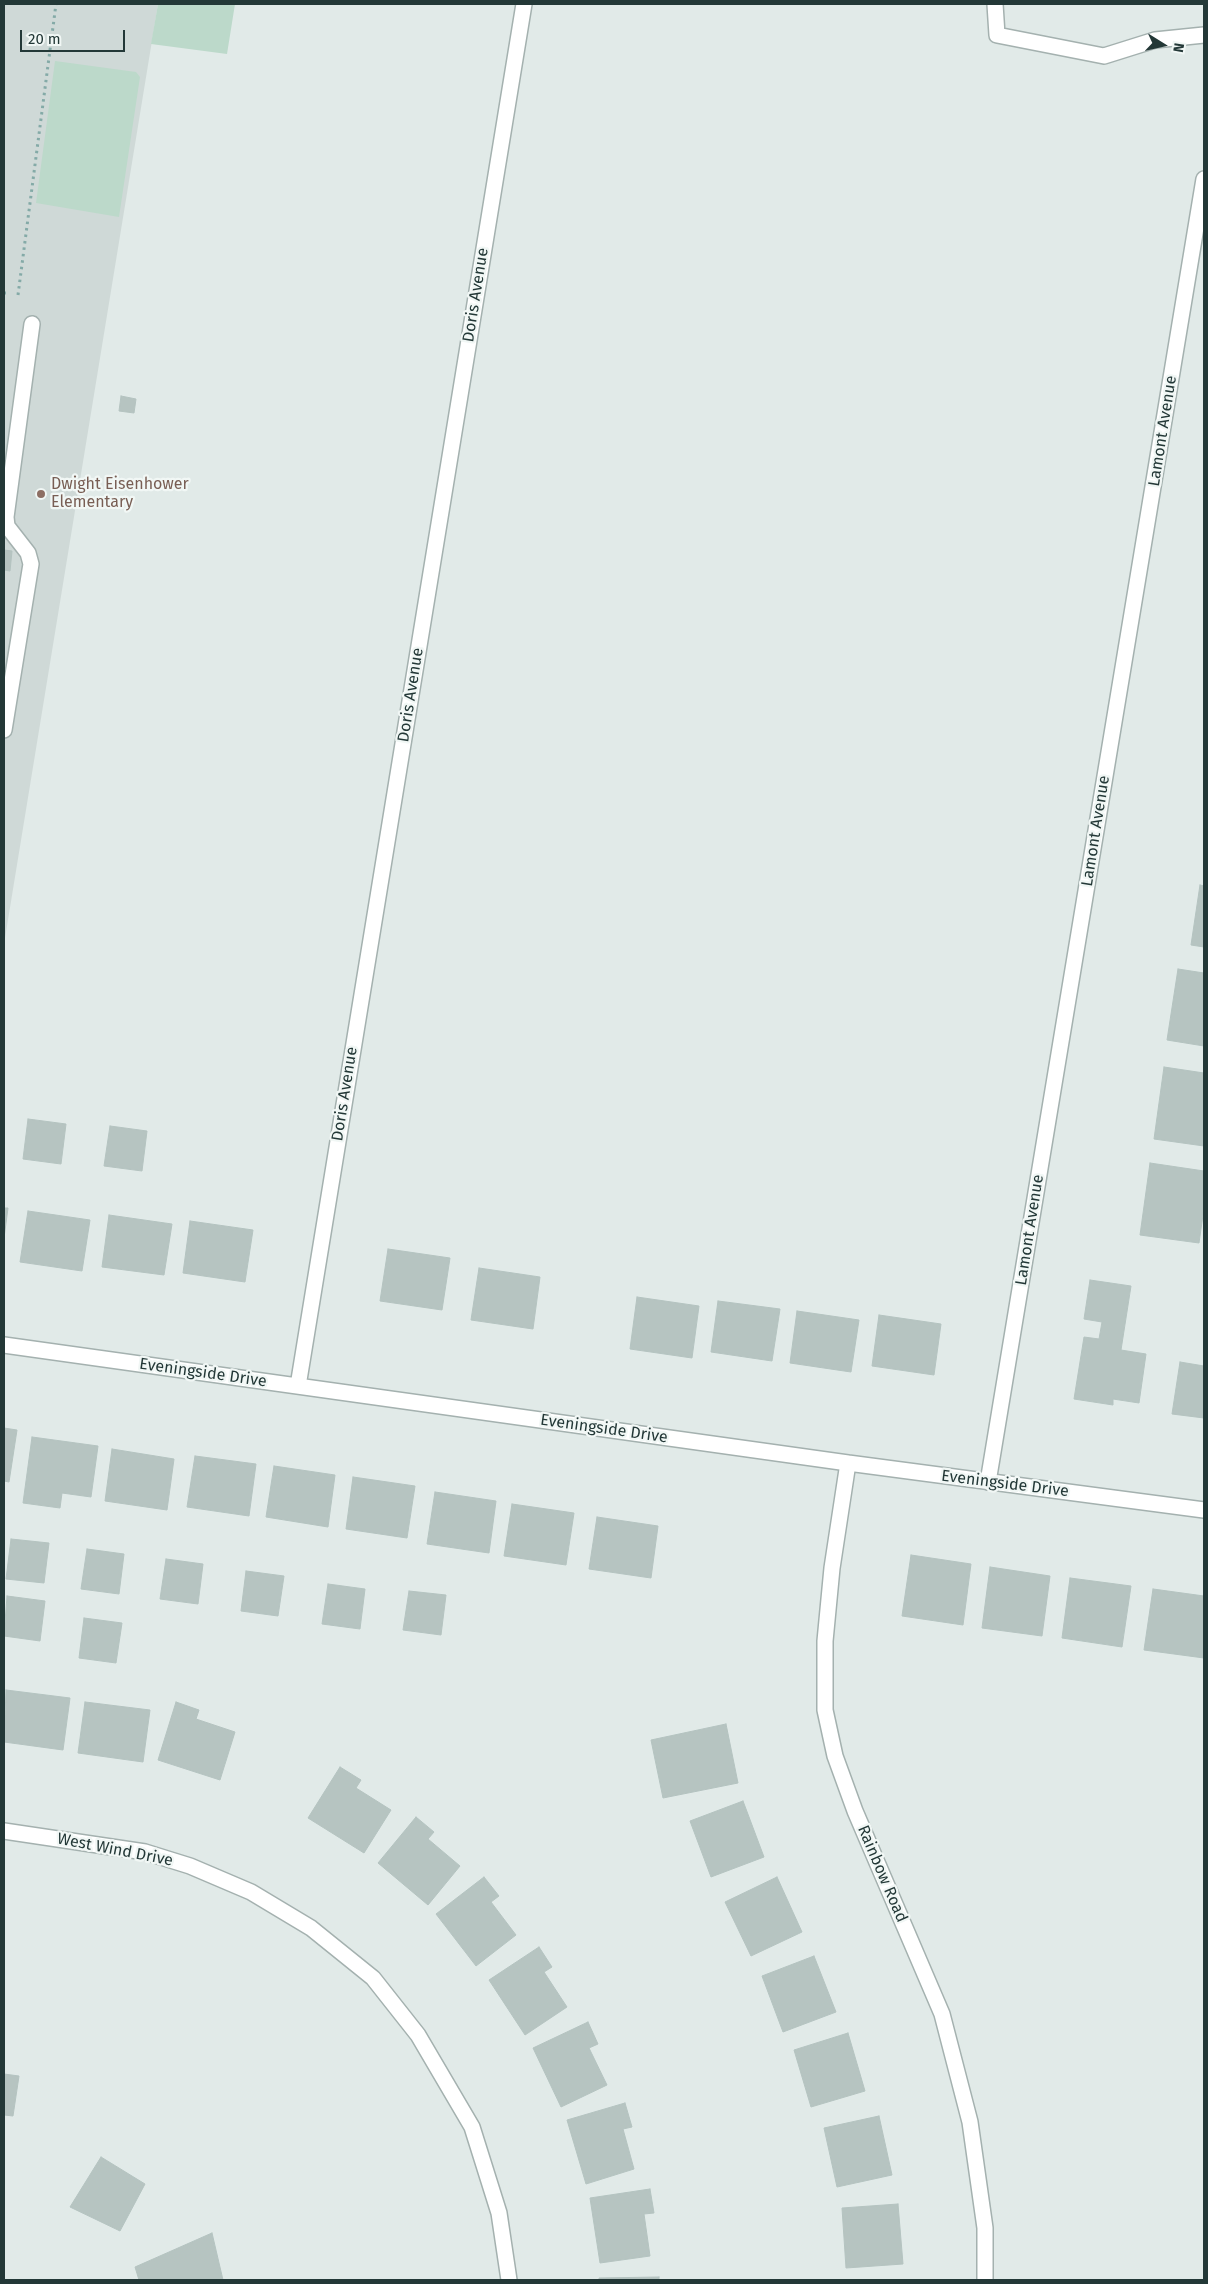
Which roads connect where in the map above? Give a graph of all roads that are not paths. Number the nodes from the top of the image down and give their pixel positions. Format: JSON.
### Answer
{"nodes":[{"id":1,"x":524,"y":4,"type":"edge"},
{"id":2,"x":995,"y":4,"type":"edge"},
{"id":3,"x":1204,"y":35,"type":"edge"},
{"id":4,"x":1204,"y":180,"type":"edge"},
{"id":5,"x":32,"y":324,"type":"dead end"},
{"id":6,"x":4,"y":730,"type":"edge"},
{"id":7,"x":4,"y":1345,"type":"edge"},
{"id":8,"x":298,"y":1386,"type":"junction"},
{"id":9,"x":848,"y":1463,"type":"junction"},
{"id":10,"x":988,"y":1482,"type":"junction"},
{"id":11,"x":1204,"y":1510,"type":"edge"},
{"id":12,"x":4,"y":1830,"type":"edge"},
{"id":13,"x":509,"y":2280,"type":"edge"},
{"id":14,"x":985,"y":2280,"type":"edge"}],
"edges":[{"from":1,"to":8,"type":"street","name":"Doris Avenue"},
{"from":2,"to":3,"type":"street"},
{"from":4,"to":10,"type":"street","name":"Lamont Avenue"},
{"from":5,"to":6,"type":"street"},
{"from":7,"to":8,"type":"street","name":"Eveningside Drive"},
{"from":8,"to":9,"type":"street","name":"Eveningside Drive"},
{"from":9,"to":10,"type":"street","name":"Eveningside Drive"},
{"from":9,"to":14,"type":"street","name":"Rainbow Road"},
{"from":10,"to":11,"type":"street","name":"Eveningside Drive"},
{"from":12,"to":13,"type":"street","name":"West Wind Drive"}]}
